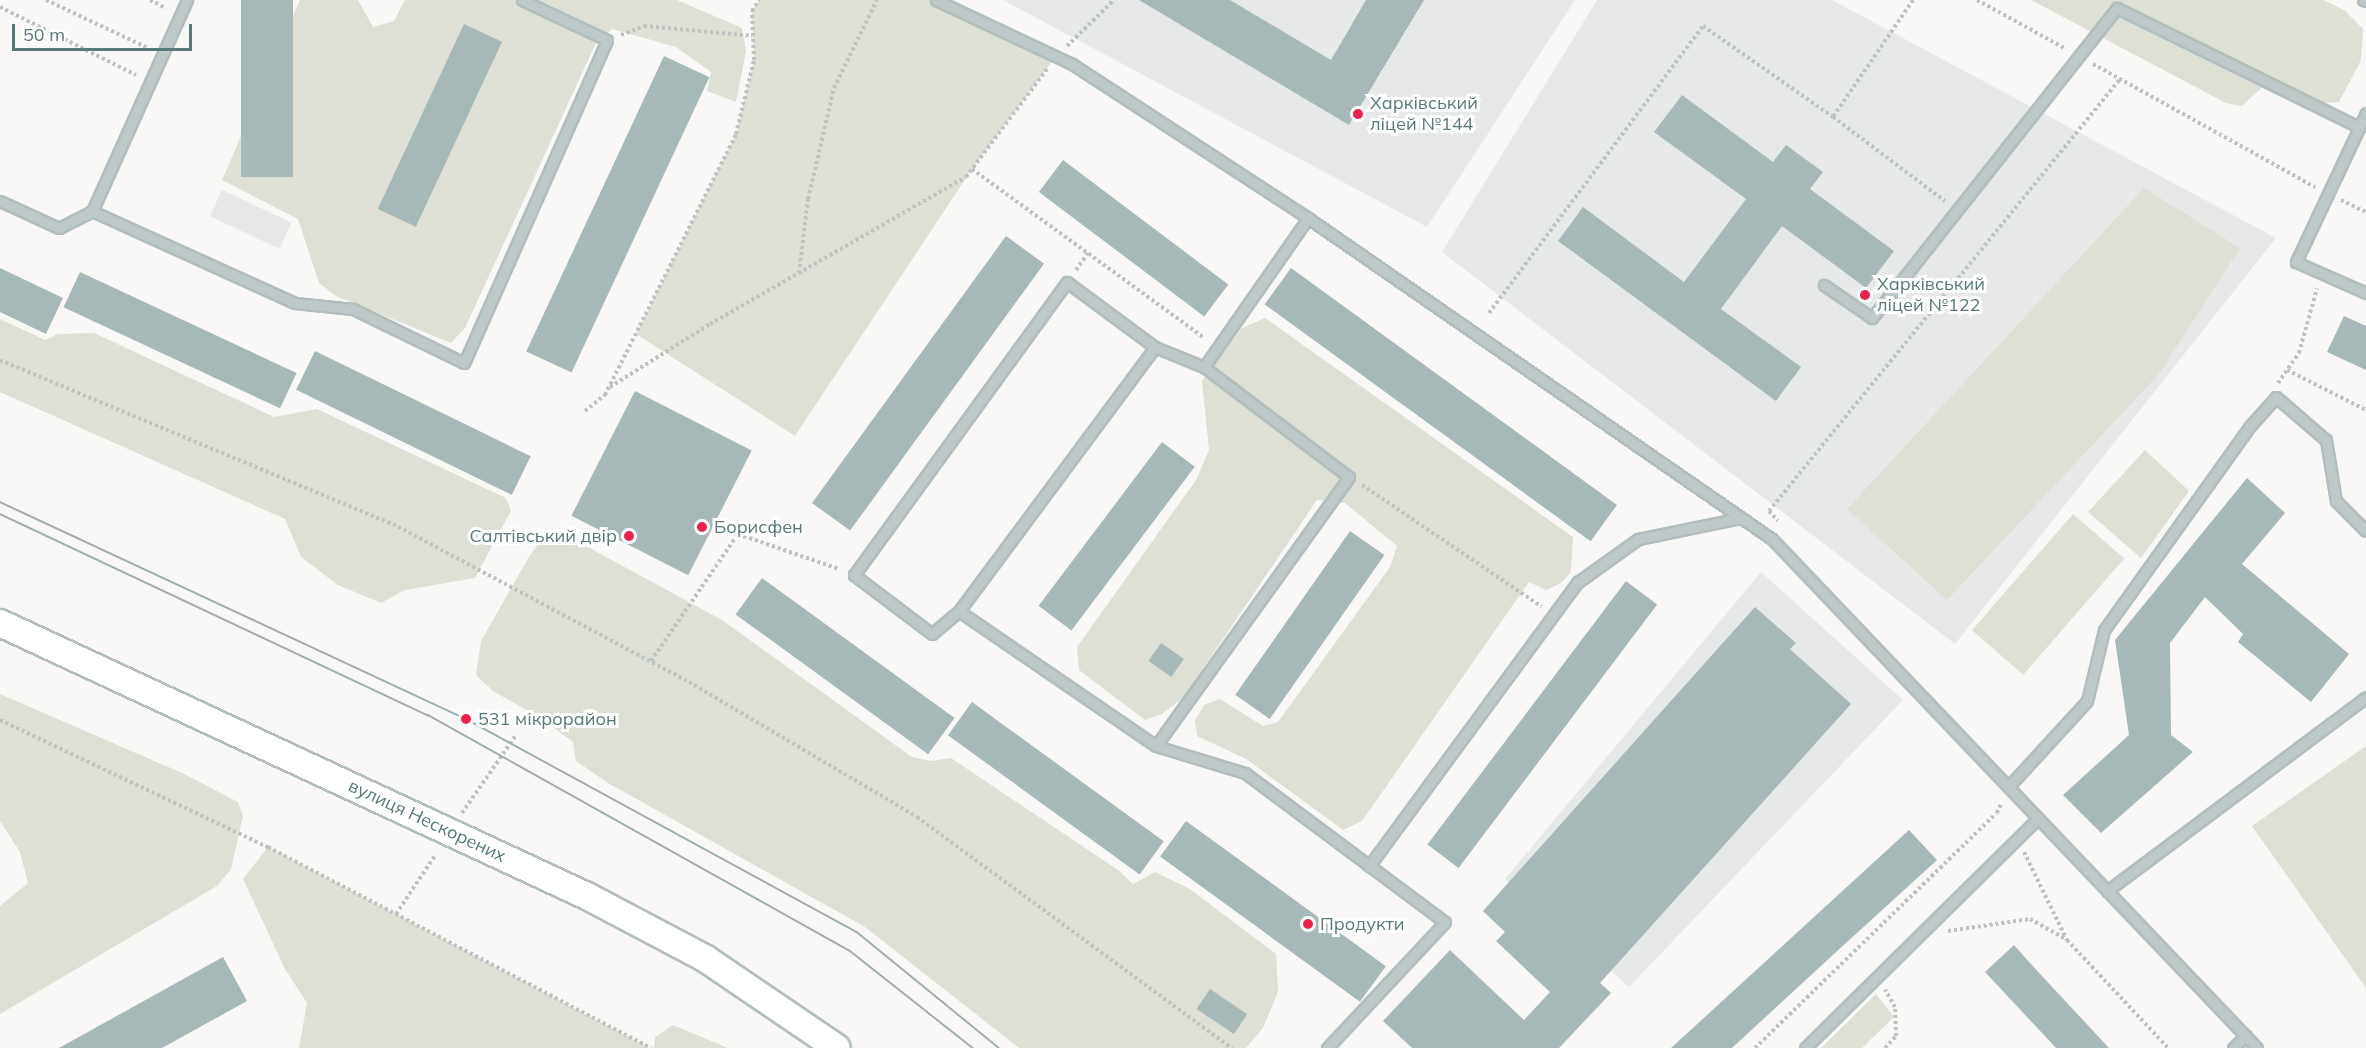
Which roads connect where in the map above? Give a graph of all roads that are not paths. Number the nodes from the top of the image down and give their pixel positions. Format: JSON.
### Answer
{"nodes":[{"id":1,"x":187,"y":0,"type":"edge"},
{"id":2,"x":522,"y":0,"type":"edge"},
{"id":3,"x":936,"y":0,"type":"edge"},
{"id":4,"x":2366,"y":113,"type":"edge"},
{"id":5,"x":2359,"y":127,"type":"junction"},
{"id":6,"x":0,"y":201,"type":"edge"},
{"id":7,"x":92,"y":211,"type":"junction"},
{"id":8,"x":1308,"y":219,"type":"junction"},
{"id":9,"x":1824,"y":285,"type":"dead end"},
{"id":10,"x":2366,"y":293,"type":"edge"},
{"id":11,"x":1155,"y":347,"type":"junction"},
{"id":12,"x":1204,"y":367,"type":"junction"},
{"id":13,"x":1740,"y":518,"type":"junction"},
{"id":14,"x":2366,"y":531,"type":"edge"},
{"id":15,"x":959,"y":611,"type":"junction"},
{"id":16,"x":0,"y":623,"type":"edge"},
{"id":17,"x":2366,"y":697,"type":"edge"},
{"id":18,"x":1156,"y":746,"type":"junction"},
{"id":19,"x":2010,"y":785,"type":"junction"},
{"id":20,"x":2038,"y":818,"type":"junction"},
{"id":21,"x":1369,"y":866,"type":"junction"},
{"id":22,"x":2107,"y":891,"type":"junction"},
{"id":23,"x":2246,"y":1036,"type":"junction"},
{"id":24,"x":837,"y":1048,"type":"edge"},
{"id":25,"x":1327,"y":1048,"type":"edge"},
{"id":26,"x":1805,"y":1048,"type":"edge"},
{"id":27,"x":2233,"y":1048,"type":"edge"},
{"id":28,"x":2257,"y":1048,"type":"edge"}],
"edges":[{"from":1,"to":7,"type":"lane"},
{"from":2,"to":7,"type":"lane"},
{"from":3,"to":8,"type":"lane"},
{"from":4,"to":5,"type":"lane"},
{"from":5,"to":9,"type":"lane"},
{"from":5,"to":10,"type":"lane"},
{"from":6,"to":7,"type":"lane"},
{"from":8,"to":12,"type":"lane"},
{"from":8,"to":13,"type":"lane"},
{"from":11,"to":12,"type":"lane"},
{"from":11,"to":15,"type":"lane"},
{"from":11,"to":15,"type":"lane"},
{"from":12,"to":18,"type":"lane"},
{"from":13,"to":19,"type":"lane"},
{"from":13,"to":21,"type":"lane"},
{"from":14,"to":19,"type":"lane"},
{"from":15,"to":18,"type":"lane"},
{"from":16,"to":24,"type":"main road","name":"вулиця Нескорених"},
{"from":17,"to":22,"type":"lane"},
{"from":18,"to":21,"type":"lane"},
{"from":19,"to":20,"type":"lane"},
{"from":20,"to":22,"type":"lane"},
{"from":20,"to":26,"type":"lane"},
{"from":21,"to":25,"type":"lane"},
{"from":22,"to":23,"type":"lane"},
{"from":23,"to":27,"type":"lane"},
{"from":23,"to":28,"type":"lane"}]}
